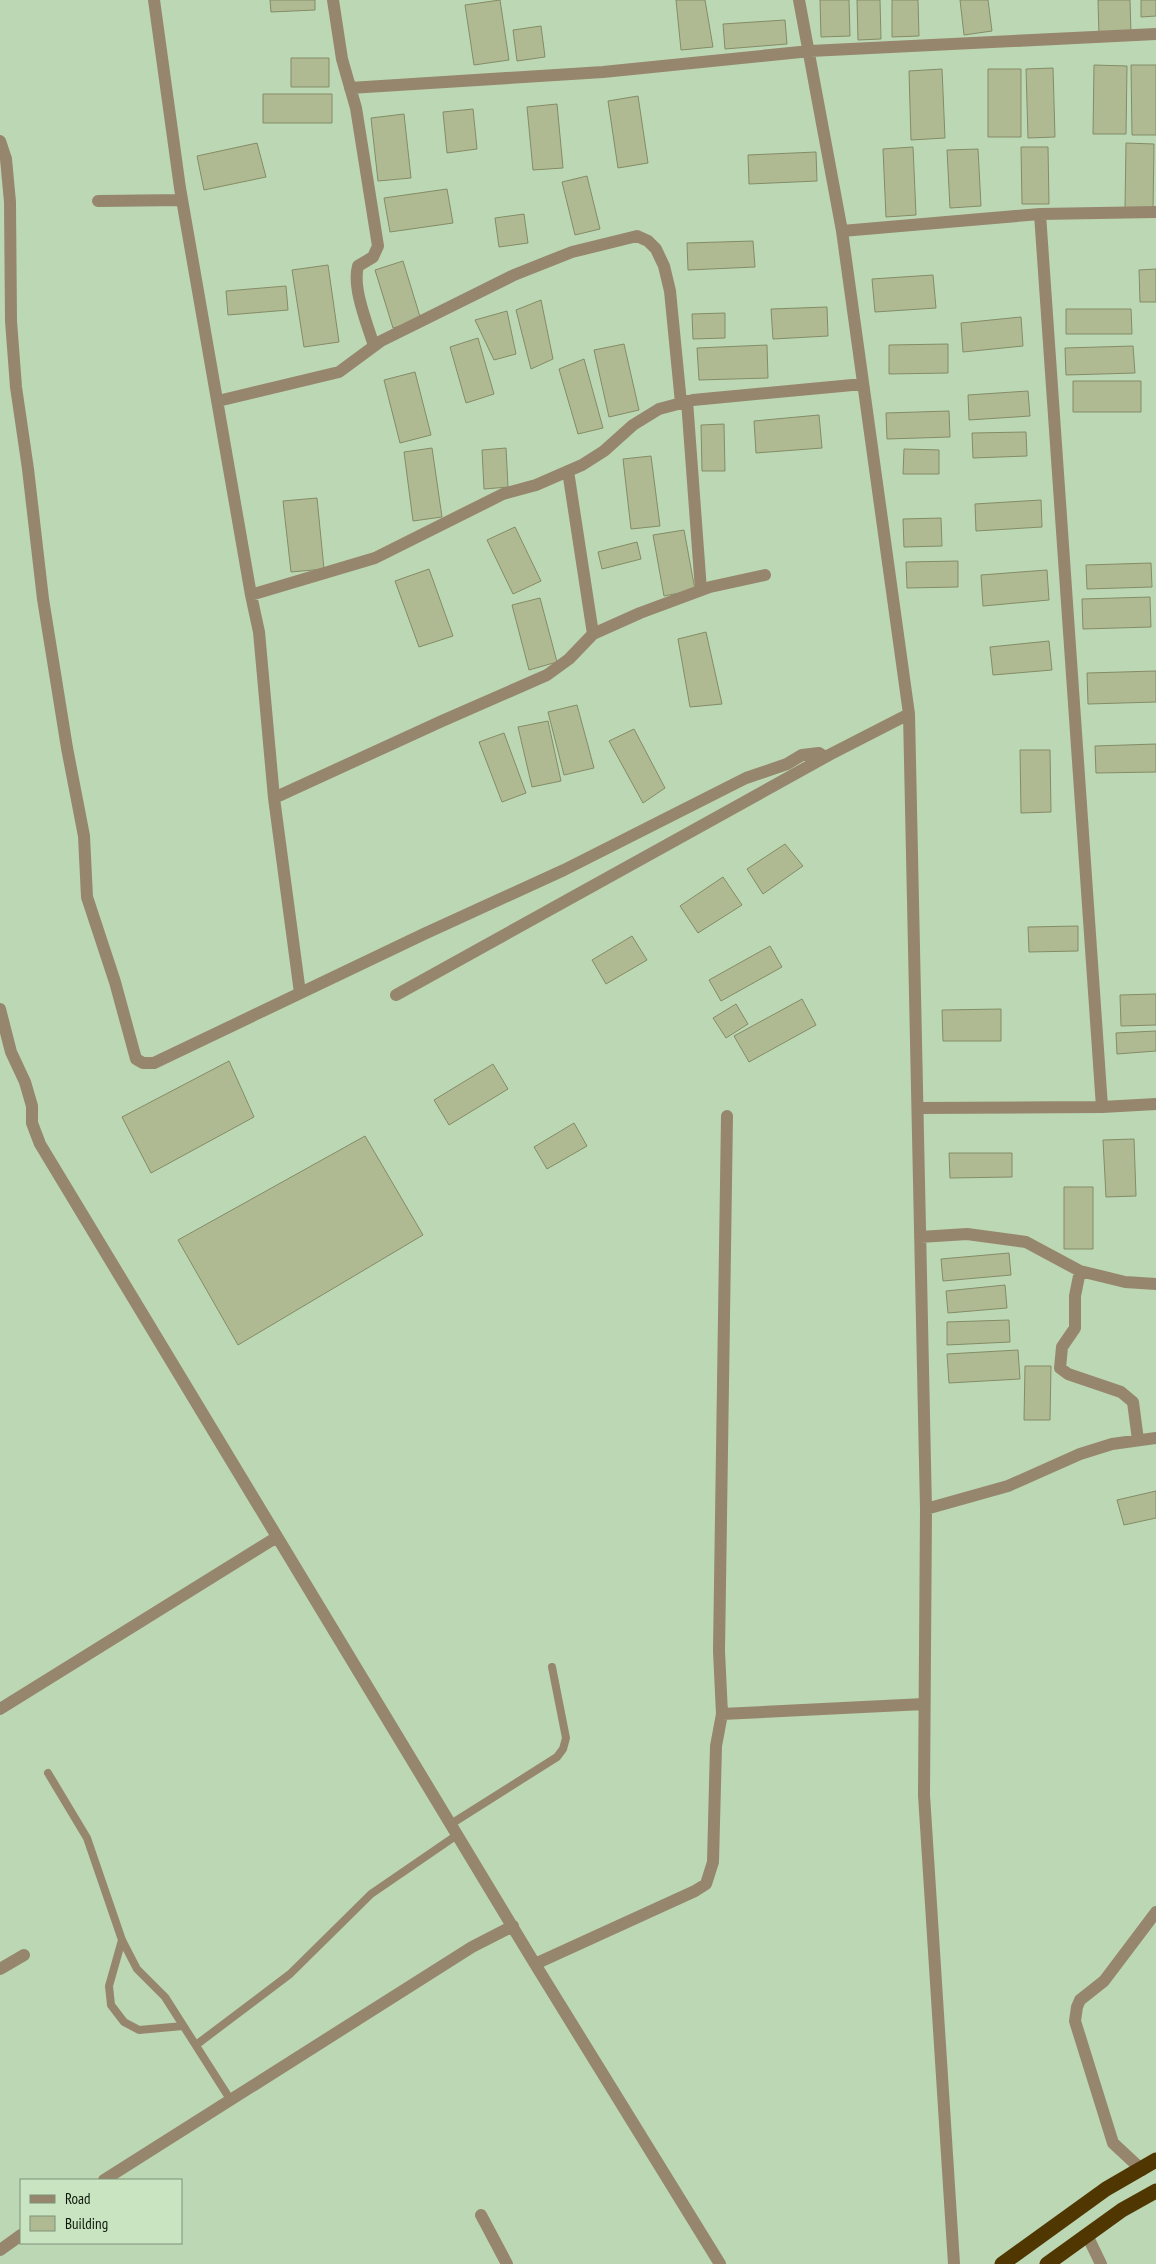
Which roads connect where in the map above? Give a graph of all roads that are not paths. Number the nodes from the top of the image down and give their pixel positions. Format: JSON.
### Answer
{"nodes":[{"id":1,"x":154,"y":0,"type":"edge"},
{"id":2,"x":333,"y":0,"type":"edge"},
{"id":3,"x":799,"y":0,"type":"edge"},
{"id":4,"x":1156,"y":34,"type":"edge"},
{"id":5,"x":810,"y":51,"type":"junction"},
{"id":6,"x":350,"y":88,"type":"junction"},
{"id":7,"x":0,"y":140,"type":"edge"},
{"id":8,"x":182,"y":200,"type":"junction"},
{"id":9,"x":98,"y":201,"type":"dead end"},
{"id":10,"x":1156,"y":212,"type":"edge"},
{"id":11,"x":1040,"y":214,"type":"junction"},
{"id":12,"x":842,"y":231,"type":"junction"},
{"id":13,"x":374,"y":346,"type":"junction"},
{"id":14,"x":863,"y":384,"type":"junction"},
{"id":15,"x":218,"y":401,"type":"junction"},
{"id":16,"x":684,"y":402,"type":"junction"},
{"id":17,"x":568,"y":471,"type":"junction"},
{"id":18,"x":765,"y":575,"type":"dead end"},
{"id":19,"x":701,"y":590,"type":"junction"},
{"id":20,"x":251,"y":595,"type":"junction"},
{"id":21,"x":593,"y":634,"type":"junction"},
{"id":22,"x":909,"y":714,"type":"junction"},
{"id":23,"x":825,"y":758,"type":"junction"},
{"id":24,"x":274,"y":798,"type":"junction"},
{"id":25,"x":300,"y":993,"type":"junction"},
{"id":26,"x":396,"y":994,"type":"dead end"},
{"id":27,"x":0,"y":1013,"type":"edge"},
{"id":28,"x":1156,"y":1104,"type":"edge"},
{"id":29,"x":1102,"y":1106,"type":"junction"},
{"id":30,"x":919,"y":1108,"type":"junction"},
{"id":31,"x":727,"y":1116,"type":"dead end"},
{"id":32,"x":920,"y":1237,"type":"junction"},
{"id":33,"x":1080,"y":1271,"type":"junction"},
{"id":34,"x":1156,"y":1284,"type":"edge"},
{"id":35,"x":1156,"y":1438,"type":"edge"},
{"id":36,"x":1138,"y":1440,"type":"junction"},
{"id":37,"x":926,"y":1509,"type":"junction"},
{"id":38,"x":277,"y":1537,"type":"junction"},
{"id":39,"x":552,"y":1666,"type":"dead end"},
{"id":40,"x":924,"y":1704,"type":"junction"},
{"id":41,"x":0,"y":1708,"type":"edge"},
{"id":42,"x":722,"y":1714,"type":"junction"},
{"id":43,"x":48,"y":1773,"type":"dead end"},
{"id":44,"x":454,"y":1829,"type":"junction"},
{"id":45,"x":1156,"y":1912,"type":"edge"},
{"id":46,"x":513,"y":1926,"type":"junction"},
{"id":47,"x":122,"y":1940,"type":"junction"},
{"id":48,"x":24,"y":1954,"type":"dead end"},
{"id":49,"x":535,"y":1964,"type":"junction"},
{"id":50,"x":0,"y":1969,"type":"edge"},
{"id":51,"x":183,"y":2026,"type":"junction"},
{"id":52,"x":196,"y":2045,"type":"junction"},
{"id":53,"x":230,"y":2098,"type":"junction"},
{"id":54,"x":1156,"y":2160,"type":"edge"},
{"id":55,"x":1142,"y":2170,"type":"junction"},
{"id":56,"x":106,"y":2179,"type":"edge"},
{"id":57,"x":1156,"y":2192,"type":"edge"},
{"id":58,"x":481,"y":2215,"type":"dead end"},
{"id":59,"x":1087,"y":2235,"type":"junction"},
{"id":60,"x":20,"y":2236,"type":"edge"},
{"id":61,"x":1,"y":2248,"type":"edge"},
{"id":62,"x":507,"y":2264,"type":"edge"},
{"id":63,"x":720,"y":2264,"type":"edge"},
{"id":64,"x":954,"y":2264,"type":"edge"},
{"id":65,"x":1002,"y":2264,"type":"edge"},
{"id":66,"x":1047,"y":2264,"type":"edge"},
{"id":67,"x":1101,"y":2264,"type":"edge"}],
"edges":[{"from":1,"to":8,"type":"street"},
{"from":2,"to":6,"type":"street"},
{"from":3,"to":5,"type":"street"},
{"from":4,"to":5,"type":"street"},
{"from":5,"to":6,"type":"street"},
{"from":5,"to":12,"type":"street"},
{"from":6,"to":13,"type":"street"},
{"from":7,"to":25,"type":"street"},
{"from":8,"to":9,"type":"street"},
{"from":8,"to":15,"type":"street"},
{"from":10,"to":11,"type":"street"},
{"from":11,"to":12,"type":"street"},
{"from":11,"to":29,"type":"street"},
{"from":12,"to":14,"type":"street"},
{"from":13,"to":15,"type":"street"},
{"from":13,"to":16,"type":"street"},
{"from":14,"to":16,"type":"street"},
{"from":14,"to":22,"type":"street"},
{"from":15,"to":20,"type":"street"},
{"from":16,"to":17,"type":"street"},
{"from":16,"to":19,"type":"street"},
{"from":17,"to":20,"type":"street"},
{"from":17,"to":21,"type":"street"},
{"from":18,"to":19,"type":"street"},
{"from":19,"to":21,"type":"street"},
{"from":20,"to":24,"type":"street"},
{"from":21,"to":24,"type":"street"},
{"from":22,"to":23,"type":"street"},
{"from":22,"to":30,"type":"street"},
{"from":23,"to":25,"type":"street"},
{"from":23,"to":26,"type":"street"},
{"from":24,"to":25,"type":"street"},
{"from":27,"to":38,"type":"street"},
{"from":28,"to":29,"type":"street"},
{"from":29,"to":30,"type":"street"},
{"from":30,"to":32,"type":"street"},
{"from":31,"to":42,"type":"street"},
{"from":32,"to":33,"type":"street"},
{"from":32,"to":37,"type":"street"},
{"from":33,"to":34,"type":"street"},
{"from":33,"to":36,"type":"street"},
{"from":35,"to":36,"type":"street"},
{"from":36,"to":37,"type":"street"},
{"from":37,"to":40,"type":"street"},
{"from":38,"to":41,"type":"street"},
{"from":38,"to":44,"type":"street"},
{"from":39,"to":44,"type":"lane"},
{"from":40,"to":42,"type":"street"},
{"from":40,"to":64,"type":"street"},
{"from":42,"to":49,"type":"street"},
{"from":43,"to":47,"type":"lane"},
{"from":44,"to":46,"type":"street"},
{"from":44,"to":52,"type":"lane"},
{"from":45,"to":55,"type":"street"},
{"from":46,"to":49,"type":"street"},
{"from":46,"to":53,"type":"street"},
{"from":47,"to":51,"type":"lane"},
{"from":47,"to":51,"type":"lane"},
{"from":48,"to":50,"type":"street"},
{"from":49,"to":63,"type":"street"},
{"from":51,"to":52,"type":"lane"},
{"from":52,"to":53,"type":"lane"},
{"from":53,"to":56,"type":"street"},
{"from":54,"to":55,"type":"highway"},
{"from":55,"to":65,"type":"highway"},
{"from":57,"to":59,"type":"highway"},
{"from":58,"to":62,"type":"street"},
{"from":59,"to":66,"type":"highway"},
{"from":59,"to":67,"type":"street"},
{"from":60,"to":61,"type":"street"}]}
